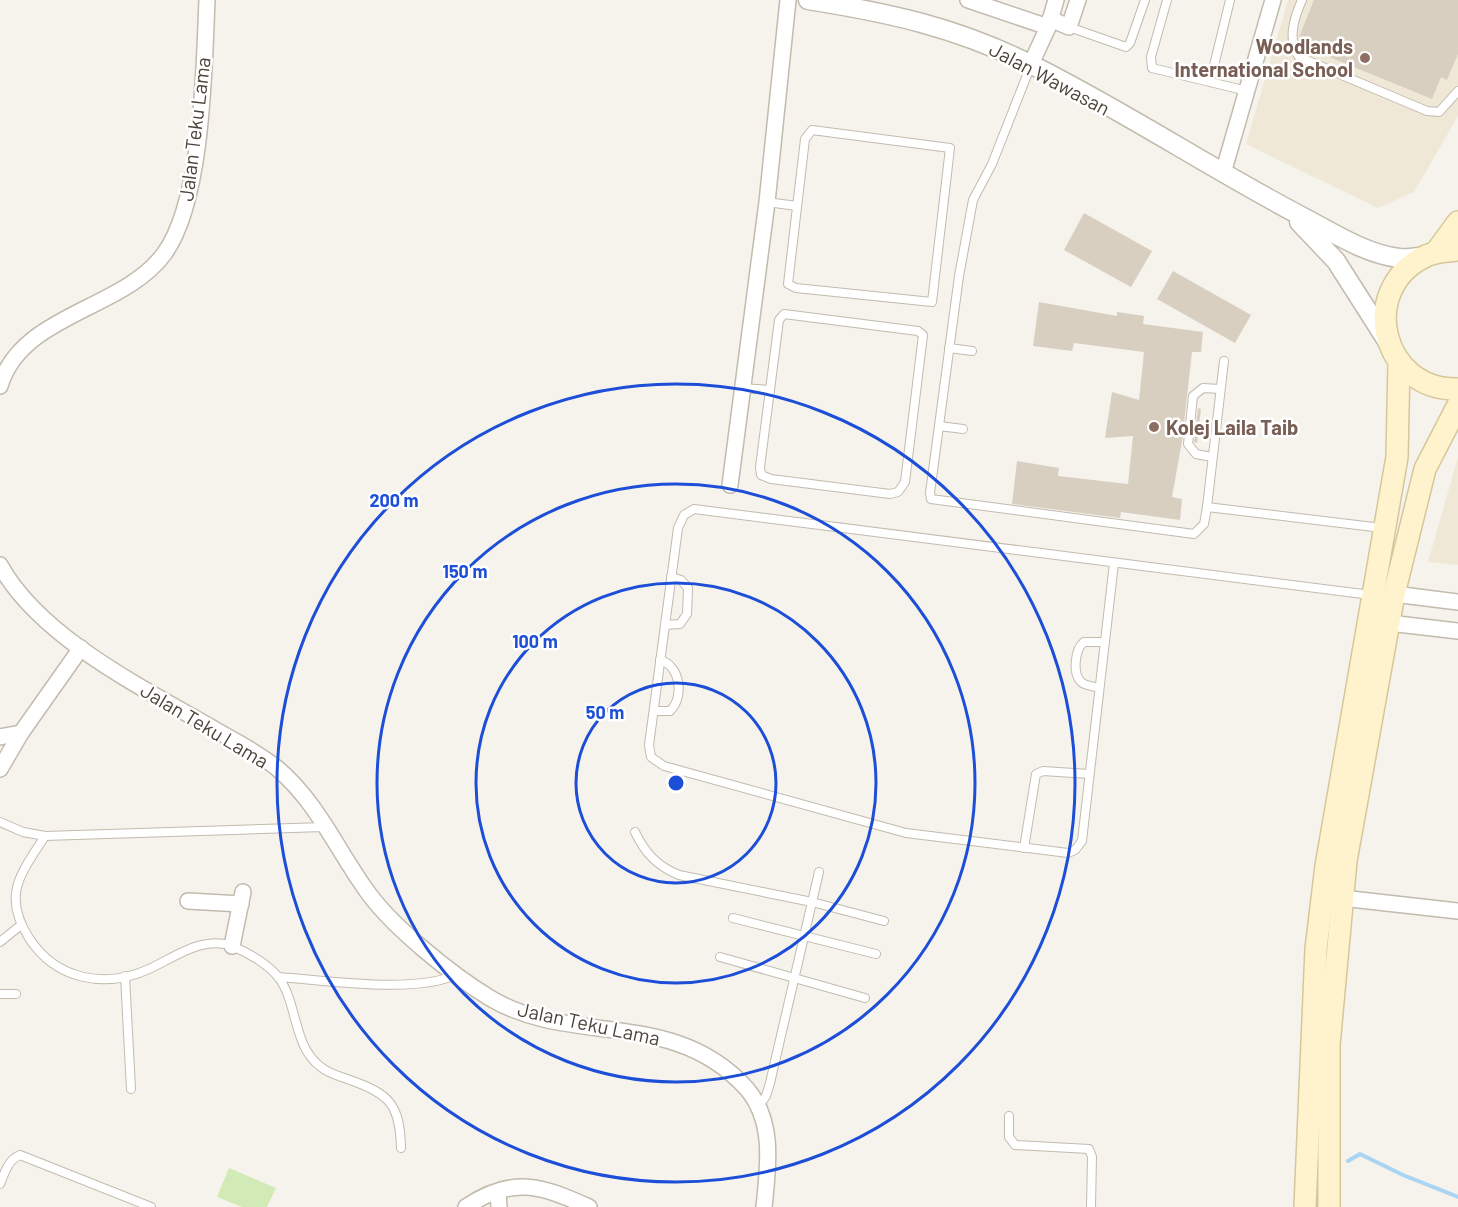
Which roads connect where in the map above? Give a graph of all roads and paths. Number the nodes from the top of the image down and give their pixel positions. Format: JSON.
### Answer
{"nodes":[{"id":1,"x":207,"y":0,"type":"edge"},
{"id":2,"x":788,"y":0,"type":"edge"},
{"id":3,"x":808,"y":0,"type":"edge"},
{"id":4,"x":968,"y":0,"type":"edge"},
{"id":5,"x":1056,"y":0,"type":"edge"},
{"id":6,"x":1078,"y":0,"type":"edge"},
{"id":7,"x":1145,"y":0,"type":"edge"},
{"id":8,"x":1167,"y":0,"type":"edge"},
{"id":9,"x":1230,"y":0,"type":"edge"},
{"id":10,"x":1273,"y":0,"type":"edge"},
{"id":11,"x":1302,"y":0,"type":"edge"},
{"id":12,"x":1049,"y":23,"type":"junction"},
{"id":13,"x":1069,"y":27,"type":"junction"},
{"id":14,"x":1031,"y":64,"type":"junction"},
{"id":15,"x":1210,"y":82,"type":"junction"},
{"id":16,"x":1458,"y":91,"type":"edge"},
{"id":17,"x":1248,"y":92,"type":"junction"},
{"id":18,"x":1223,"y":173,"type":"junction"},
{"id":19,"x":767,"y":202,"type":"junction"},
{"id":20,"x":1274,"y":202,"type":"junction"},
{"id":21,"x":797,"y":206,"type":"junction"},
{"id":22,"x":1458,"y":222,"type":"edge"},
{"id":23,"x":1458,"y":250,"type":"edge"},
{"id":24,"x":1431,"y":254,"type":"junction"},
{"id":25,"x":949,"y":348,"type":"junction"},
{"id":26,"x":972,"y":351,"type":"dead end"},
{"id":27,"x":1394,"y":353,"type":"junction"},
{"id":28,"x":1224,"y":361,"type":"dead end"},
{"id":29,"x":0,"y":386,"type":"edge"},
{"id":30,"x":741,"y":388,"type":"junction"},
{"id":31,"x":1220,"y":389,"type":"junction"},
{"id":32,"x":1458,"y":389,"type":"edge"},
{"id":33,"x":770,"y":390,"type":"junction"},
{"id":34,"x":1458,"y":405,"type":"edge"},
{"id":35,"x":939,"y":426,"type":"junction"},
{"id":36,"x":963,"y":429,"type":"dead end"},
{"id":37,"x":1212,"y":457,"type":"junction"},
{"id":38,"x":729,"y":485,"type":"dead end"},
{"id":39,"x":1208,"y":507,"type":"junction"},
{"id":40,"x":1384,"y":528,"type":"junction"},
{"id":41,"x":1114,"y":563,"type":"junction"},
{"id":42,"x":0,"y":565,"type":"edge"},
{"id":43,"x":671,"y":577,"type":"junction"},
{"id":44,"x":1394,"y":594,"type":"junction"},
{"id":45,"x":1372,"y":596,"type":"junction"},
{"id":46,"x":1458,"y":602,"type":"edge"},
{"id":47,"x":1389,"y":623,"type":"junction"},
{"id":48,"x":665,"y":625,"type":"junction"},
{"id":49,"x":1458,"y":631,"type":"edge"},
{"id":50,"x":1105,"y":642,"type":"junction"},
{"id":51,"x":81,"y":648,"type":"junction"},
{"id":52,"x":660,"y":660,"type":"junction"},
{"id":53,"x":1099,"y":688,"type":"junction"},
{"id":54,"x":654,"y":711,"type":"junction"},
{"id":55,"x":21,"y":733,"type":"junction"},
{"id":56,"x":0,"y":737,"type":"edge"},
{"id":57,"x":0,"y":769,"type":"edge"},
{"id":58,"x":1089,"y":774,"type":"junction"},
{"id":59,"x":0,"y":822,"type":"edge"},
{"id":60,"x":324,"y":827,"type":"junction"},
{"id":61,"x":635,"y":832,"type":"dead end"},
{"id":62,"x":45,"y":836,"type":"junction"},
{"id":63,"x":1024,"y":848,"type":"junction"},
{"id":64,"x":819,"y":872,"type":"dead end"},
{"id":65,"x":1342,"y":898,"type":"junction"},
{"id":66,"x":188,"y":901,"type":"dead end"},
{"id":67,"x":812,"y":902,"type":"junction"},
{"id":68,"x":1458,"y":911,"type":"edge"},
{"id":69,"x":733,"y":918,"type":"dead end"},
{"id":70,"x":884,"y":921,"type":"dead end"},
{"id":71,"x":21,"y":925,"type":"junction"},
{"id":72,"x":804,"y":936,"type":"junction"},
{"id":73,"x":0,"y":942,"type":"edge"},
{"id":74,"x":232,"y":946,"type":"junction"},
{"id":75,"x":876,"y":954,"type":"dead end"},
{"id":76,"x":720,"y":957,"type":"dead end"},
{"id":77,"x":456,"y":974,"type":"junction"},
{"id":78,"x":125,"y":976,"type":"junction"},
{"id":79,"x":278,"y":977,"type":"junction"},
{"id":80,"x":794,"y":978,"type":"junction"},
{"id":81,"x":0,"y":994,"type":"edge"},
{"id":82,"x":16,"y":994,"type":"dead end"},
{"id":83,"x":865,"y":998,"type":"dead end"},
{"id":84,"x":131,"y":1089,"type":"dead end"},
{"id":85,"x":759,"y":1106,"type":"junction"},
{"id":86,"x":1009,"y":1116,"type":"dead end"},
{"id":87,"x":401,"y":1148,"type":"dead end"},
{"id":88,"x":0,"y":1184,"type":"edge"},
{"id":89,"x":499,"y":1199,"type":"edge"},
{"id":90,"x":151,"y":1207,"type":"edge"},
{"id":91,"x":466,"y":1207,"type":"edge"},
{"id":92,"x":589,"y":1207,"type":"edge"},
{"id":93,"x":764,"y":1207,"type":"edge"},
{"id":94,"x":1091,"y":1207,"type":"edge"},
{"id":95,"x":1305,"y":1207,"type":"edge"},
{"id":96,"x":1329,"y":1207,"type":"edge"}],
"edges":[{"from":1,"to":29,"type":"street","name":"Jalan Teku Lama"},
{"from":2,"to":19,"type":"street"},
{"from":3,"to":14,"type":"street","name":"Jalan Wawasan"},
{"from":4,"to":12,"type":"street"},
{"from":5,"to":12,"type":"street"},
{"from":6,"to":13,"type":"street"},
{"from":7,"to":13,"type":"lane"},
{"from":8,"to":15,"type":"lane"},
{"from":9,"to":15,"type":"lane"},
{"from":10,"to":17,"type":"street"},
{"from":11,"to":16,"type":"lane"},
{"from":12,"to":13,"type":"street"},
{"from":12,"to":14,"type":"street"},
{"from":14,"to":18,"type":"street","name":"Jalan Wawasan"},
{"from":14,"to":25,"type":"lane"},
{"from":15,"to":17,"type":"lane"},
{"from":17,"to":18,"type":"street"},
{"from":18,"to":20,"type":"street","name":"Jalan Wawasan"},
{"from":19,"to":21,"type":"lane"},
{"from":19,"to":30,"type":"street"},
{"from":20,"to":24,"type":"street"},
{"from":20,"to":27,"type":"street"},
{"from":21,"to":21,"type":"lane"},
{"from":22,"to":24,"type":"main road"},
{"from":23,"to":24,"type":"main road"},
{"from":24,"to":27,"type":"main road"},
{"from":25,"to":26,"type":"lane"},
{"from":25,"to":35,"type":"lane"},
{"from":27,"to":32,"type":"main road"},
{"from":27,"to":40,"type":"main road"},
{"from":28,"to":31,"type":"lane"},
{"from":30,"to":33,"type":"lane"},
{"from":30,"to":38,"type":"street"},
{"from":31,"to":37,"type":"lane"},
{"from":31,"to":37,"type":"lane"},
{"from":33,"to":33,"type":"lane"},
{"from":34,"to":44,"type":"main road"},
{"from":35,"to":36,"type":"lane"},
{"from":35,"to":39,"type":"lane"},
{"from":37,"to":39,"type":"lane"},
{"from":39,"to":40,"type":"lane"},
{"from":40,"to":45,"type":"main road"},
{"from":41,"to":43,"type":"lane"},
{"from":41,"to":45,"type":"lane"},
{"from":41,"to":50,"type":"lane"},
{"from":42,"to":51,"type":"street","name":"Jalan Teku Lama"},
{"from":43,"to":48,"type":"lane"},
{"from":43,"to":48,"type":"lane"},
{"from":44,"to":46,"type":"street"},
{"from":44,"to":47,"type":"main road"},
{"from":45,"to":95,"type":"main road"},
{"from":47,"to":49,"type":"street"},
{"from":47,"to":65,"type":"main road"},
{"from":48,"to":52,"type":"lane"},
{"from":50,"to":53,"type":"lane"},
{"from":50,"to":53,"type":"lane"},
{"from":51,"to":55,"type":"street"},
{"from":51,"to":60,"type":"street","name":"Jalan Teku Lama"},
{"from":52,"to":54,"type":"lane"},
{"from":52,"to":54,"type":"lane"},
{"from":53,"to":58,"type":"lane"},
{"from":54,"to":63,"type":"lane"},
{"from":55,"to":56,"type":"street"},
{"from":55,"to":57,"type":"street"},
{"from":58,"to":63,"type":"lane"},
{"from":58,"to":63,"type":"lane"},
{"from":59,"to":62,"type":"lane"},
{"from":60,"to":62,"type":"lane"},
{"from":60,"to":77,"type":"street","name":"Jalan Teku Lama"},
{"from":61,"to":67,"type":"lane"},
{"from":62,"to":71,"type":"lane"},
{"from":64,"to":67,"type":"lane"},
{"from":65,"to":68,"type":"street"},
{"from":65,"to":96,"type":"main road"},
{"from":66,"to":74,"type":"street"},
{"from":67,"to":70,"type":"lane"},
{"from":67,"to":72,"type":"lane"},
{"from":69,"to":72,"type":"lane"},
{"from":71,"to":73,"type":"lane"},
{"from":71,"to":78,"type":"lane"},
{"from":72,"to":75,"type":"lane"},
{"from":72,"to":80,"type":"lane"},
{"from":74,"to":78,"type":"lane"},
{"from":74,"to":79,"type":"lane"},
{"from":76,"to":80,"type":"lane"},
{"from":77,"to":79,"type":"lane"},
{"from":77,"to":85,"type":"street","name":"Jalan Teku Lama"},
{"from":78,"to":84,"type":"lane"},
{"from":79,"to":87,"type":"lane"},
{"from":80,"to":83,"type":"lane"},
{"from":80,"to":85,"type":"lane"},
{"from":81,"to":82,"type":"lane"},
{"from":85,"to":93,"type":"street","name":"Jalan Teku Lama"},
{"from":86,"to":94,"type":"lane"},
{"from":88,"to":90,"type":"lane"},
{"from":89,"to":91,"type":"street"},
{"from":89,"to":92,"type":"street"}]}
